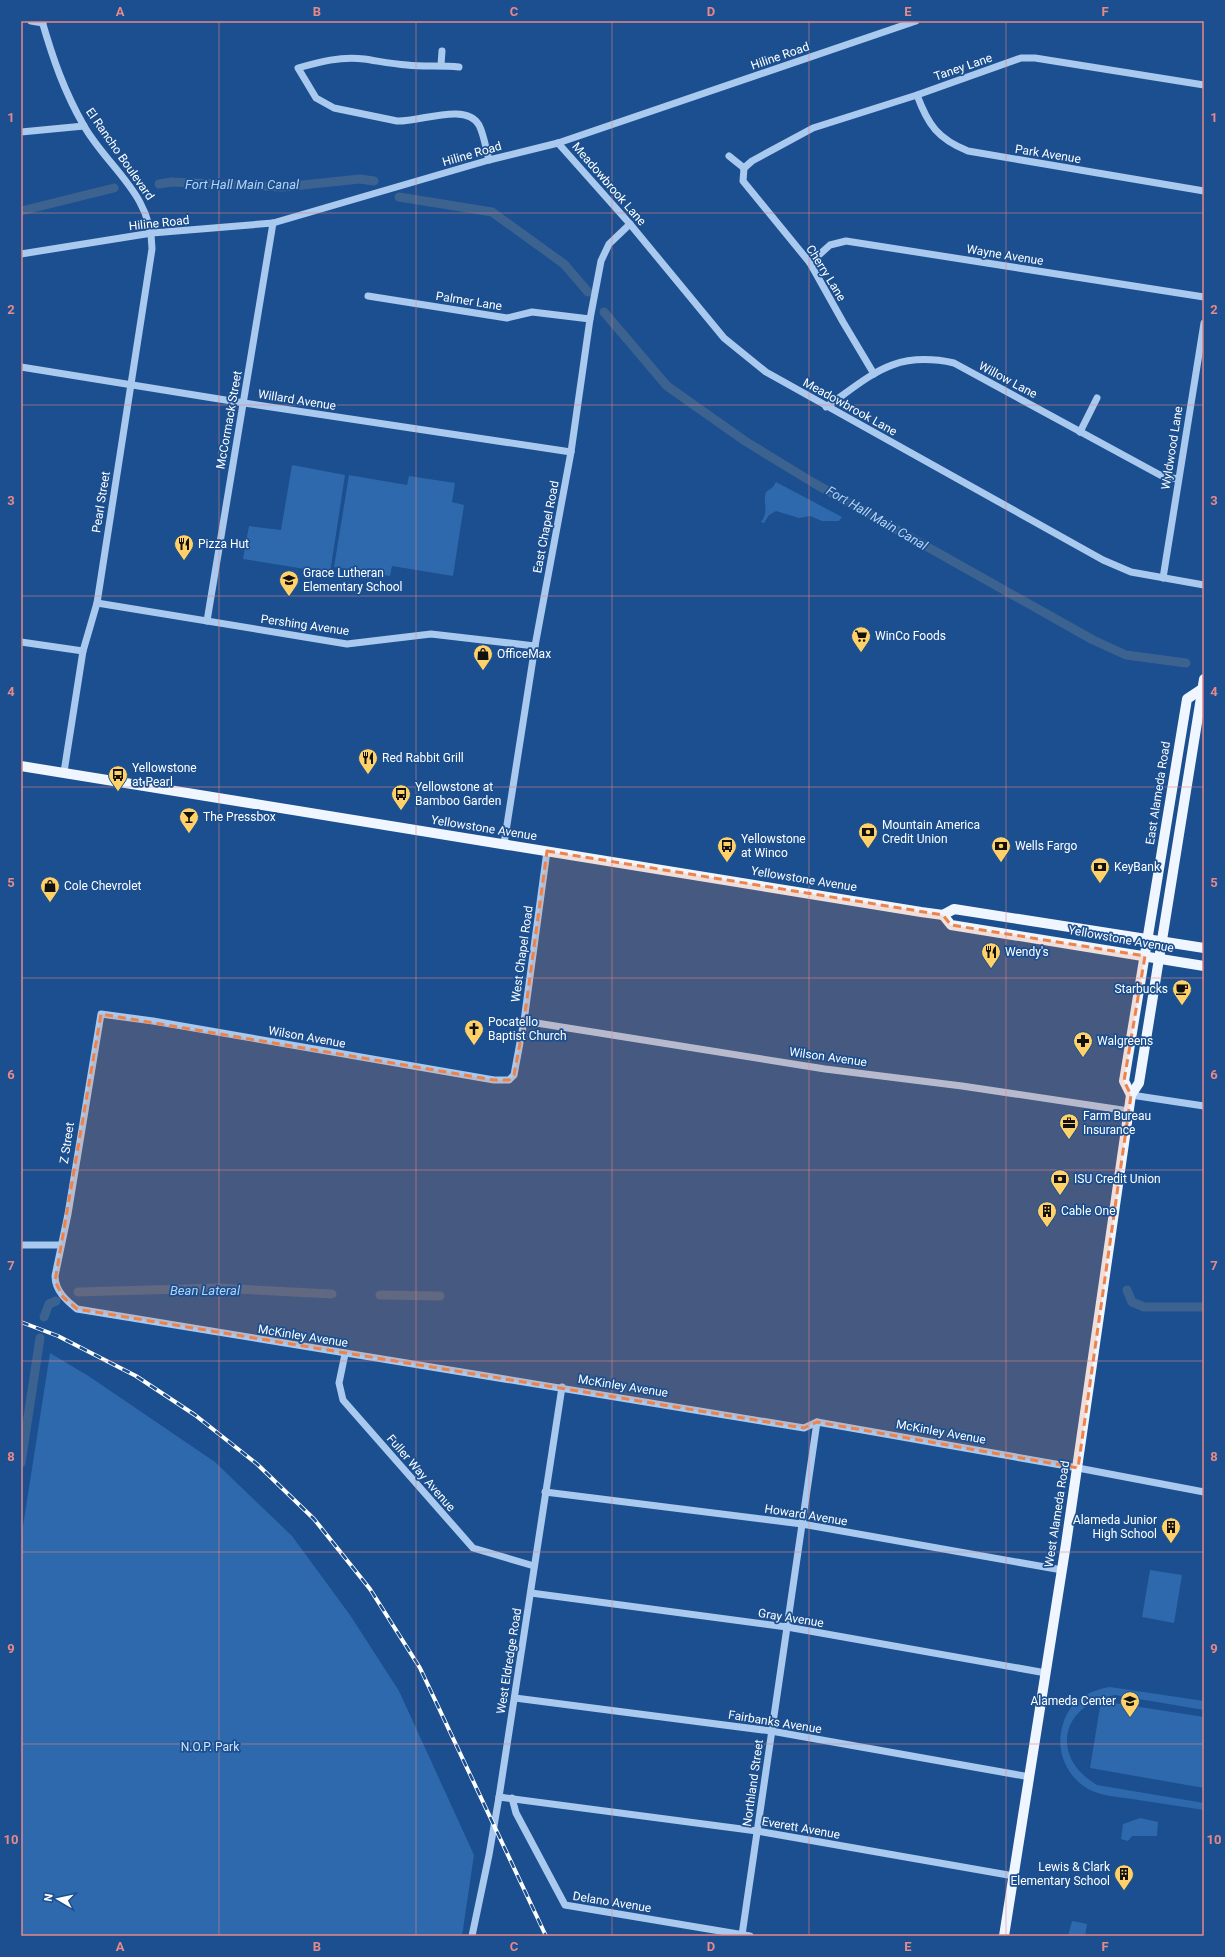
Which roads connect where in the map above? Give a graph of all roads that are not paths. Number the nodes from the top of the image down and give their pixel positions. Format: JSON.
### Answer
{"nodes":[{"id":1,"x":30,"y":21,"type":"edge"},
{"id":2,"x":916,"y":21,"type":"edge"},
{"id":3,"x":43,"y":22,"type":"edge"},
{"id":4,"x":442,"y":51,"type":"dead end"},
{"id":5,"x":441,"y":65,"type":"junction"},
{"id":6,"x":459,"y":67,"type":"dead end"},
{"id":7,"x":1204,"y":85,"type":"edge"},
{"id":8,"x":917,"y":95,"type":"junction"},
{"id":9,"x":84,"y":126,"type":"junction"},
{"id":10,"x":21,"y":132,"type":"edge"},
{"id":11,"x":558,"y":142,"type":"junction"},
{"id":12,"x":729,"y":156,"type":"dead end"},
{"id":13,"x":489,"y":160,"type":"junction"},
{"id":14,"x":744,"y":168,"type":"junction"},
{"id":15,"x":1204,"y":191,"type":"edge"},
{"id":16,"x":273,"y":223,"type":"junction"},
{"id":17,"x":630,"y":224,"type":"junction"},
{"id":18,"x":152,"y":233,"type":"junction"},
{"id":19,"x":21,"y":254,"type":"edge"},
{"id":20,"x":810,"y":263,"type":"junction"},
{"id":21,"x":368,"y":296,"type":"dead end"},
{"id":22,"x":1204,"y":297,"type":"edge"},
{"id":23,"x":590,"y":319,"type":"junction"},
{"id":24,"x":1204,"y":323,"type":"edge"},
{"id":25,"x":21,"y":369,"type":"edge"},
{"id":26,"x":874,"y":374,"type":"junction"},
{"id":27,"x":130,"y":383,"type":"junction"},
{"id":28,"x":1097,"y":398,"type":"dead end"},
{"id":29,"x":244,"y":403,"type":"junction"},
{"id":30,"x":826,"y":407,"type":"junction"},
{"id":31,"x":1080,"y":432,"type":"junction"},
{"id":32,"x":571,"y":452,"type":"junction"},
{"id":33,"x":1177,"y":479,"type":"junction"},
{"id":34,"x":1163,"y":578,"type":"junction"},
{"id":35,"x":1204,"y":585,"type":"edge"},
{"id":36,"x":97,"y":603,"type":"junction"},
{"id":37,"x":207,"y":621,"type":"junction"},
{"id":38,"x":21,"y":642,"type":"edge"},
{"id":39,"x":535,"y":646,"type":"junction"},
{"id":40,"x":83,"y":651,"type":"junction"},
{"id":41,"x":1203,"y":684,"type":"edge"},
{"id":42,"x":21,"y":766,"type":"edge"},
{"id":43,"x":64,"y":772,"type":"junction"},
{"id":44,"x":504,"y":844,"type":"junction"},
{"id":45,"x":546,"y":851,"type":"junction"},
{"id":46,"x":943,"y":915,"type":"junction"},
{"id":47,"x":1147,"y":939,"type":"junction"},
{"id":48,"x":1162,"y":942,"type":"junction"},
{"id":49,"x":1204,"y":948,"type":"edge"},
{"id":50,"x":1145,"y":956,"type":"junction"},
{"id":51,"x":1159,"y":958,"type":"junction"},
{"id":52,"x":1204,"y":966,"type":"edge"},
{"id":53,"x":101,"y":1014,"type":"joint"},
{"id":54,"x":524,"y":1021,"type":"junction"},
{"id":55,"x":509,"y":1080,"type":"joint"},
{"id":56,"x":1131,"y":1095,"type":"junction"},
{"id":57,"x":1204,"y":1106,"type":"edge"},
{"id":58,"x":1129,"y":1111,"type":"junction"},
{"id":59,"x":21,"y":1245,"type":"edge"},
{"id":60,"x":60,"y":1245,"type":"junction"},
{"id":61,"x":55,"y":1276,"type":"joint"},
{"id":62,"x":345,"y":1354,"type":"junction"},
{"id":63,"x":562,"y":1387,"type":"junction"},
{"id":64,"x":817,"y":1422,"type":"junction"},
{"id":65,"x":1078,"y":1468,"type":"junction"},
{"id":66,"x":546,"y":1492,"type":"junction"},
{"id":67,"x":1204,"y":1492,"type":"edge"},
{"id":68,"x":802,"y":1524,"type":"junction"},
{"id":69,"x":534,"y":1566,"type":"junction"},
{"id":70,"x":1062,"y":1570,"type":"junction"},
{"id":71,"x":531,"y":1593,"type":"junction"},
{"id":72,"x":787,"y":1627,"type":"junction"},
{"id":73,"x":1046,"y":1673,"type":"junction"},
{"id":74,"x":515,"y":1698,"type":"junction"},
{"id":75,"x":772,"y":1732,"type":"junction"},
{"id":76,"x":1030,"y":1777,"type":"junction"},
{"id":77,"x":499,"y":1797,"type":"junction"},
{"id":78,"x":512,"y":1798,"type":"junction"},
{"id":79,"x":757,"y":1831,"type":"junction"},
{"id":80,"x":1014,"y":1876,"type":"junction"},
{"id":81,"x":742,"y":1935,"type":"junction"},
{"id":82,"x":472,"y":1936,"type":"edge"},
{"id":83,"x":750,"y":1936,"type":"edge"},
{"id":84,"x":1004,"y":1936,"type":"edge"}],
"edges":[{"from":1,"to":3,"type":"street"},
{"from":2,"to":11,"type":"street","name":"Hiline Road"},
{"from":3,"to":9,"type":"street","name":"El Rancho Boulevard"},
{"from":4,"to":5,"type":"street"},
{"from":5,"to":6,"type":"street"},
{"from":5,"to":13,"type":"street"},
{"from":7,"to":8,"type":"street","name":"Taney Lane"},
{"from":8,"to":14,"type":"street","name":"Taney Lane"},
{"from":8,"to":15,"type":"street","name":"Park Avenue"},
{"from":9,"to":10,"type":"street"},
{"from":9,"to":18,"type":"street","name":"El Rancho Boulevard"},
{"from":11,"to":13,"type":"street","name":"Hiline Road"},
{"from":11,"to":17,"type":"street","name":"Meadowbrook Lane"},
{"from":12,"to":14,"type":"street"},
{"from":13,"to":16,"type":"street","name":"Hiline Road"},
{"from":14,"to":20,"type":"street","name":"Cherry Lane"},
{"from":16,"to":18,"type":"street","name":"Hiline Road"},
{"from":16,"to":29,"type":"street","name":"McCormack Street"},
{"from":17,"to":23,"type":"street","name":"East Chapel Road"},
{"from":17,"to":30,"type":"street","name":"Meadowbrook Lane"},
{"from":18,"to":19,"type":"street","name":"Hiline Road"},
{"from":18,"to":27,"type":"street","name":"Pearl Street"},
{"from":20,"to":22,"type":"street","name":"Wayne Avenue"},
{"from":20,"to":26,"type":"street","name":"Cherry Lane"},
{"from":21,"to":23,"type":"street","name":"Palmer Lane"},
{"from":23,"to":32,"type":"street","name":"East Chapel Road"},
{"from":24,"to":33,"type":"street","name":"Wyldwood Lane"},
{"from":25,"to":27,"type":"street","name":"Willard Avenue"},
{"from":26,"to":30,"type":"street","name":"Willow Lane"},
{"from":26,"to":31,"type":"street","name":"Willow Lane"},
{"from":27,"to":29,"type":"street","name":"Willard Avenue"},
{"from":27,"to":36,"type":"street","name":"Pearl Street"},
{"from":28,"to":31,"type":"street"},
{"from":29,"to":32,"type":"street","name":"Willard Avenue"},
{"from":29,"to":37,"type":"street","name":"McCormack Street"},
{"from":30,"to":34,"type":"street","name":"Meadowbrook Lane"},
{"from":31,"to":33,"type":"street","name":"Willow Lane"},
{"from":32,"to":39,"type":"street","name":"East Chapel Road"},
{"from":33,"to":34,"type":"street","name":"Wyldwood Lane"},
{"from":34,"to":35,"type":"street","name":"Meadowbrook Lane"},
{"from":36,"to":37,"type":"street","name":"Pershing Avenue"},
{"from":36,"to":40,"type":"street","name":"Pearl Street"},
{"from":37,"to":39,"type":"street","name":"Pershing Avenue"},
{"from":38,"to":40,"type":"street"},
{"from":39,"to":44,"type":"street","name":"East Chapel Road"},
{"from":40,"to":43,"type":"street","name":"Pearl Street"},
{"from":41,"to":47,"type":"main road","name":"East Alameda Road"},
{"from":41,"to":48,"type":"main road","name":"East Alameda Road"},
{"from":42,"to":43,"type":"main road","name":"Yellowstone Avenue"},
{"from":43,"to":44,"type":"main road","name":"Yellowstone Avenue"},
{"from":44,"to":45,"type":"main road","name":"Yellowstone Avenue"},
{"from":45,"to":46,"type":"main road","name":"Yellowstone Avenue"},
{"from":45,"to":54,"type":"street","name":"West Chapel Road"},
{"from":46,"to":47,"type":"main road","name":"Yellowstone Avenue"},
{"from":46,"to":50,"type":"main road","name":"Yellowstone Avenue"},
{"from":47,"to":48,"type":"main road","name":"Yellowstone Avenue"},
{"from":47,"to":50,"type":"main road","name":"East Alameda Road"},
{"from":48,"to":49,"type":"main road","name":"Yellowstone Avenue"},
{"from":48,"to":51,"type":"main road","name":"West Alameda Road"},
{"from":50,"to":51,"type":"main road","name":"Yellowstone Avenue"},
{"from":50,"to":56,"type":"main road","name":"West Alameda Road"},
{"from":51,"to":52,"type":"main road","name":"Yellowstone Avenue"},
{"from":51,"to":56,"type":"main road","name":"West Alameda Road"},
{"from":53,"to":55,"type":"street","name":"Wilson Avenue"},
{"from":53,"to":60,"type":"street","name":"Z Street"},
{"from":54,"to":55,"type":"street","name":"West Chapel Road"},
{"from":54,"to":58,"type":"street","name":"Wilson Avenue"},
{"from":56,"to":57,"type":"street"},
{"from":56,"to":58,"type":"main road","name":"West Alameda Road"},
{"from":58,"to":65,"type":"main road","name":"West Alameda Road"},
{"from":59,"to":60,"type":"street"},
{"from":60,"to":61,"type":"street","name":"Z Street"},
{"from":61,"to":62,"type":"street","name":"McKinley Avenue"},
{"from":62,"to":63,"type":"street","name":"McKinley Avenue"},
{"from":62,"to":69,"type":"street","name":"Fuller Way Avenue"},
{"from":63,"to":64,"type":"street","name":"McKinley Avenue"},
{"from":63,"to":66,"type":"street","name":"West Eldredge Road"},
{"from":64,"to":65,"type":"street","name":"McKinley Avenue"},
{"from":64,"to":68,"type":"street","name":"Northland Street"},
{"from":65,"to":67,"type":"street","name":"McKinley Avenue"},
{"from":65,"to":70,"type":"main road","name":"West Alameda Road"},
{"from":66,"to":68,"type":"street","name":"Howard Avenue"},
{"from":66,"to":69,"type":"street","name":"West Eldredge Road"},
{"from":68,"to":70,"type":"street","name":"Howard Avenue"},
{"from":68,"to":72,"type":"street","name":"Northland Street"},
{"from":69,"to":71,"type":"street","name":"West Eldredge Road"},
{"from":70,"to":73,"type":"main road","name":"West Alameda Road"},
{"from":71,"to":72,"type":"street","name":"Gray Avenue"},
{"from":71,"to":74,"type":"street","name":"West Eldredge Road"},
{"from":72,"to":73,"type":"street","name":"Gray Avenue"},
{"from":72,"to":75,"type":"street","name":"Northland Street"},
{"from":73,"to":76,"type":"main road","name":"West Alameda Road"},
{"from":74,"to":75,"type":"street","name":"Fairbanks Avenue"},
{"from":74,"to":77,"type":"street","name":"West Eldredge Road"},
{"from":75,"to":76,"type":"street","name":"Fairbanks Avenue"},
{"from":75,"to":79,"type":"street","name":"Northland Street"},
{"from":76,"to":80,"type":"main road","name":"West Alameda Road"},
{"from":77,"to":78,"type":"street","name":"Everett Avenue"},
{"from":77,"to":82,"type":"street","name":"West Eldredge Road"},
{"from":78,"to":79,"type":"street","name":"Everett Avenue"},
{"from":78,"to":81,"type":"street","name":"Delano Avenue"},
{"from":79,"to":80,"type":"street","name":"Everett Avenue"},
{"from":79,"to":81,"type":"street","name":"Northland Street"},
{"from":80,"to":84,"type":"main road","name":"West Alameda Road"},
{"from":81,"to":83,"type":"street","name":"Delano Avenue"}]}
